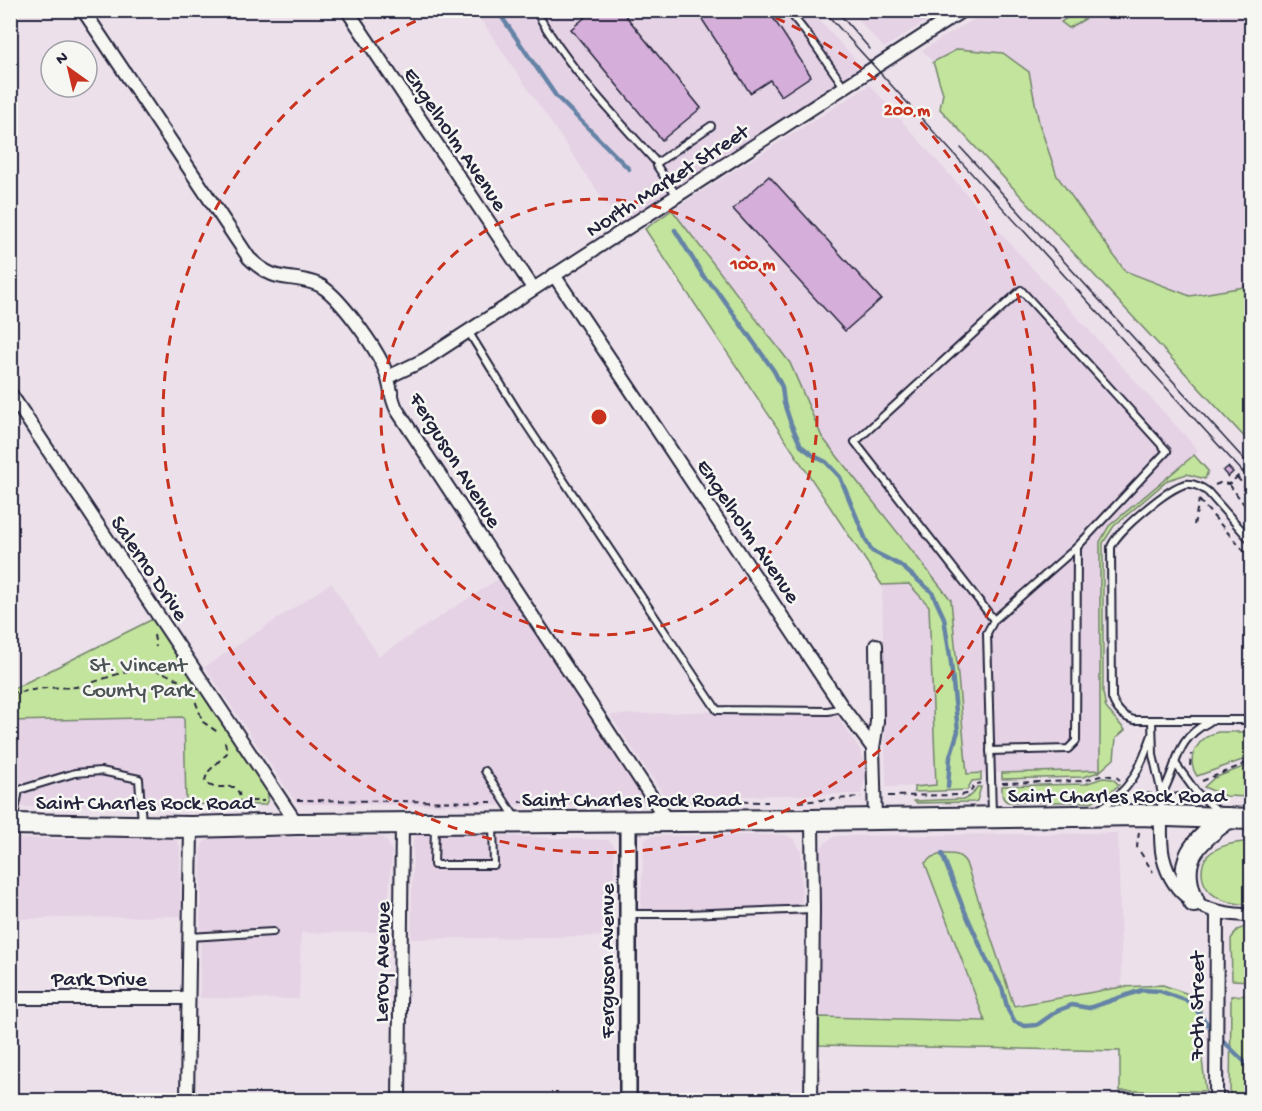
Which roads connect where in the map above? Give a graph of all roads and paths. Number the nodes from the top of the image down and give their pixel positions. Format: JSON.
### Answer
{"nodes":[{"id":1,"x":83,"y":10,"type":"edge"},
{"id":2,"x":347,"y":10,"type":"edge"},
{"id":3,"x":540,"y":10,"type":"edge"},
{"id":4,"x":788,"y":10,"type":"edge"},
{"id":5,"x":963,"y":10,"type":"edge"},
{"id":6,"x":845,"y":88,"type":"junction"},
{"id":7,"x":711,"y":126,"type":"dead end"},
{"id":8,"x":657,"y":163,"type":"junction"},
{"id":9,"x":677,"y":197,"type":"junction"},
{"id":10,"x":554,"y":275,"type":"junction"},
{"id":11,"x":533,"y":288,"type":"junction"},
{"id":12,"x":468,"y":331,"type":"junction"},
{"id":13,"x":388,"y":377,"type":"junction"},
{"id":14,"x":10,"y":393,"type":"edge"},
{"id":15,"x":1251,"y":464,"type":"edge"},
{"id":16,"x":1237,"y":477,"type":"junction"},
{"id":17,"x":1229,"y":484,"type":"junction"},
{"id":18,"x":1215,"y":486,"type":"dead end"},
{"id":19,"x":1251,"y":495,"type":"edge"},
{"id":20,"x":1251,"y":515,"type":"edge"},
{"id":21,"x":1194,"y":525,"type":"dead end"},
{"id":22,"x":1251,"y":542,"type":"edge"},
{"id":23,"x":1077,"y":547,"type":"junction"},
{"id":24,"x":1251,"y":560,"type":"edge"},
{"id":25,"x":994,"y":620,"type":"junction"},
{"id":26,"x":154,"y":632,"type":"dead end"},
{"id":27,"x":876,"y":645,"type":"dead end"},
{"id":28,"x":156,"y":647,"type":"dead end"},
{"id":29,"x":10,"y":693,"type":"edge"},
{"id":30,"x":843,"y":708,"type":"junction"},
{"id":31,"x":1152,"y":720,"type":"junction"},
{"id":32,"x":1212,"y":720,"type":"junction"},
{"id":33,"x":1251,"y":720,"type":"edge"},
{"id":34,"x":1152,"y":735,"type":"junction"},
{"id":35,"x":873,"y":748,"type":"junction"},
{"id":36,"x":990,"y":751,"type":"junction"},
{"id":37,"x":1192,"y":752,"type":"dead end"},
{"id":38,"x":1251,"y":761,"type":"edge"},
{"id":39,"x":1175,"y":763,"type":"junction"},
{"id":40,"x":485,"y":771,"type":"dead end"},
{"id":41,"x":1192,"y":772,"type":"dead end"},
{"id":42,"x":1123,"y":782,"type":"dead end"},
{"id":43,"x":981,"y":783,"type":"dead end"},
{"id":44,"x":1002,"y":783,"type":"dead end"},
{"id":45,"x":1198,"y":783,"type":"dead end"},
{"id":46,"x":1135,"y":790,"type":"dead end"},
{"id":47,"x":1147,"y":794,"type":"dead end"},
{"id":48,"x":1162,"y":794,"type":"junction"},
{"id":49,"x":887,"y":796,"type":"dead end"},
{"id":50,"x":858,"y":798,"type":"dead end"},
{"id":51,"x":803,"y":802,"type":"dead end"},
{"id":52,"x":1161,"y":815,"type":"junction"},
{"id":53,"x":1083,"y":816,"type":"junction"},
{"id":54,"x":992,"y":818,"type":"junction"},
{"id":55,"x":1228,"y":818,"type":"junction"},
{"id":56,"x":875,"y":819,"type":"junction"},
{"id":57,"x":1251,"y":819,"type":"edge"},
{"id":58,"x":812,"y":820,"type":"junction"},
{"id":59,"x":628,"y":822,"type":"junction"},
{"id":60,"x":668,"y":822,"type":"junction"},
{"id":61,"x":435,"y":823,"type":"junction"},
{"id":62,"x":493,"y":823,"type":"junction"},
{"id":63,"x":518,"y":823,"type":"junction"},
{"id":64,"x":12,"y":824,"type":"edge"},
{"id":65,"x":297,"y":824,"type":"junction"},
{"id":66,"x":402,"y":824,"type":"junction"},
{"id":67,"x":243,"y":825,"type":"junction"},
{"id":68,"x":142,"y":826,"type":"junction"},
{"id":69,"x":191,"y":827,"type":"junction"},
{"id":70,"x":1194,"y":902,"type":"junction"},
{"id":71,"x":813,"y":909,"type":"junction"},
{"id":72,"x":1216,"y":913,"type":"junction"},
{"id":73,"x":628,"y":914,"type":"junction"},
{"id":74,"x":1251,"y":915,"type":"edge"},
{"id":75,"x":273,"y":932,"type":"dead end"},
{"id":76,"x":189,"y":937,"type":"junction"},
{"id":77,"x":10,"y":998,"type":"edge"},
{"id":78,"x":188,"y":998,"type":"junction"},
{"id":79,"x":187,"y":1101,"type":"edge"},
{"id":80,"x":399,"y":1101,"type":"edge"},
{"id":81,"x":628,"y":1101,"type":"edge"},
{"id":82,"x":811,"y":1101,"type":"edge"},
{"id":83,"x":1216,"y":1101,"type":"edge"}],
"edges":[{"from":1,"to":13,"type":"street","name":"Ferguson Avenue"},
{"from":2,"to":11,"type":"street","name":"Engelholm Avenue"},
{"from":3,"to":8,"type":"lane"},
{"from":4,"to":6,"type":"lane"},
{"from":5,"to":6,"type":"street","name":"North Market Street"},
{"from":6,"to":9,"type":"street","name":"North Market Street"},
{"from":7,"to":8,"type":"lane"},
{"from":8,"to":9,"type":"lane"},
{"from":9,"to":10,"type":"street","name":"North Market Street"},
{"from":10,"to":11,"type":"street","name":"North Market Street"},
{"from":10,"to":30,"type":"street","name":"Engelholm Avenue"},
{"from":11,"to":12,"type":"street","name":"North Market Street"},
{"from":12,"to":13,"type":"street","name":"North Market Street"},
{"from":12,"to":30,"type":"lane"},
{"from":13,"to":60,"type":"street","name":"Ferguson Avenue"},
{"from":14,"to":65,"type":"street","name":"Salerno Drive"},
{"from":15,"to":16,"type":"path"},
{"from":16,"to":17,"type":"path"},
{"from":16,"to":19,"type":"path"},
{"from":17,"to":18,"type":"path"},
{"from":17,"to":20,"type":"path"},
{"from":21,"to":24,"type":"path"},
{"from":22,"to":31,"type":"lane"},
{"from":23,"to":25,"type":"lane"},
{"from":23,"to":25,"type":"lane"},
{"from":23,"to":36,"type":"lane"},
{"from":25,"to":36,"type":"lane"},
{"from":26,"to":28,"type":"path"},
{"from":27,"to":35,"type":"street"},
{"from":29,"to":67,"type":"path"},
{"from":30,"to":35,"type":"street","name":"Engelholm Avenue"},
{"from":31,"to":32,"type":"lane"},
{"from":31,"to":34,"type":"lane"},
{"from":32,"to":33,"type":"lane"},
{"from":32,"to":39,"type":"lane"},
{"from":34,"to":48,"type":"lane"},
{"from":34,"to":53,"type":"lane"},
{"from":35,"to":56,"type":"street"},
{"from":36,"to":54,"type":"lane"},
{"from":37,"to":41,"type":"path"},
{"from":38,"to":45,"type":"path"},
{"from":39,"to":48,"type":"lane"},
{"from":39,"to":55,"type":"lane"},
{"from":40,"to":63,"type":"lane"},
{"from":42,"to":44,"type":"path"},
{"from":43,"to":49,"type":"path"},
{"from":46,"to":47,"type":"path"},
{"from":48,"to":52,"type":"lane"},
{"from":50,"to":51,"type":"path"},
{"from":52,"to":53,"type":"main road","name":"Saint Charles Rock Road"},
{"from":52,"to":55,"type":"main road","name":"Saint Charles Rock Road"},
{"from":52,"to":70,"type":"street"},
{"from":53,"to":54,"type":"main road","name":"Saint Charles Rock Road"},
{"from":54,"to":56,"type":"main road","name":"Saint Charles Rock Road"},
{"from":55,"to":57,"type":"main road","name":"Saint Charles Rock Road"},
{"from":55,"to":70,"type":"main road"},
{"from":56,"to":58,"type":"main road","name":"Saint Charles Rock Road"},
{"from":58,"to":60,"type":"main road","name":"Saint Charles Rock Road"},
{"from":58,"to":71,"type":"street"},
{"from":59,"to":60,"type":"main road","name":"Saint Charles Rock Road"},
{"from":59,"to":63,"type":"main road","name":"Saint Charles Rock Road"},
{"from":59,"to":73,"type":"street","name":"Ferguson Avenue"},
{"from":61,"to":62,"type":"main road","name":"Saint Charles Rock Road"},
{"from":61,"to":62,"type":"lane"},
{"from":61,"to":66,"type":"main road","name":"Saint Charles Rock Road"},
{"from":62,"to":63,"type":"main road","name":"Saint Charles Rock Road"},
{"from":64,"to":68,"type":"main road","name":"Saint Charles Rock Road"},
{"from":64,"to":68,"type":"lane"},
{"from":65,"to":66,"type":"main road","name":"Saint Charles Rock Road"},
{"from":65,"to":67,"type":"main road","name":"Saint Charles Rock Road"},
{"from":66,"to":80,"type":"street","name":"Leroy Avenue"},
{"from":67,"to":69,"type":"main road","name":"Saint Charles Rock Road"},
{"from":68,"to":69,"type":"main road","name":"Saint Charles Rock Road"},
{"from":69,"to":76,"type":"street"},
{"from":70,"to":72,"type":"street"},
{"from":71,"to":73,"type":"lane"},
{"from":71,"to":82,"type":"street"},
{"from":72,"to":74,"type":"street"},
{"from":72,"to":83,"type":"street","name":"70th Street"},
{"from":73,"to":81,"type":"street","name":"Ferguson Avenue"},
{"from":75,"to":76,"type":"lane"},
{"from":76,"to":78,"type":"street"},
{"from":77,"to":78,"type":"street","name":"Park Drive"},
{"from":78,"to":79,"type":"street"}]}
